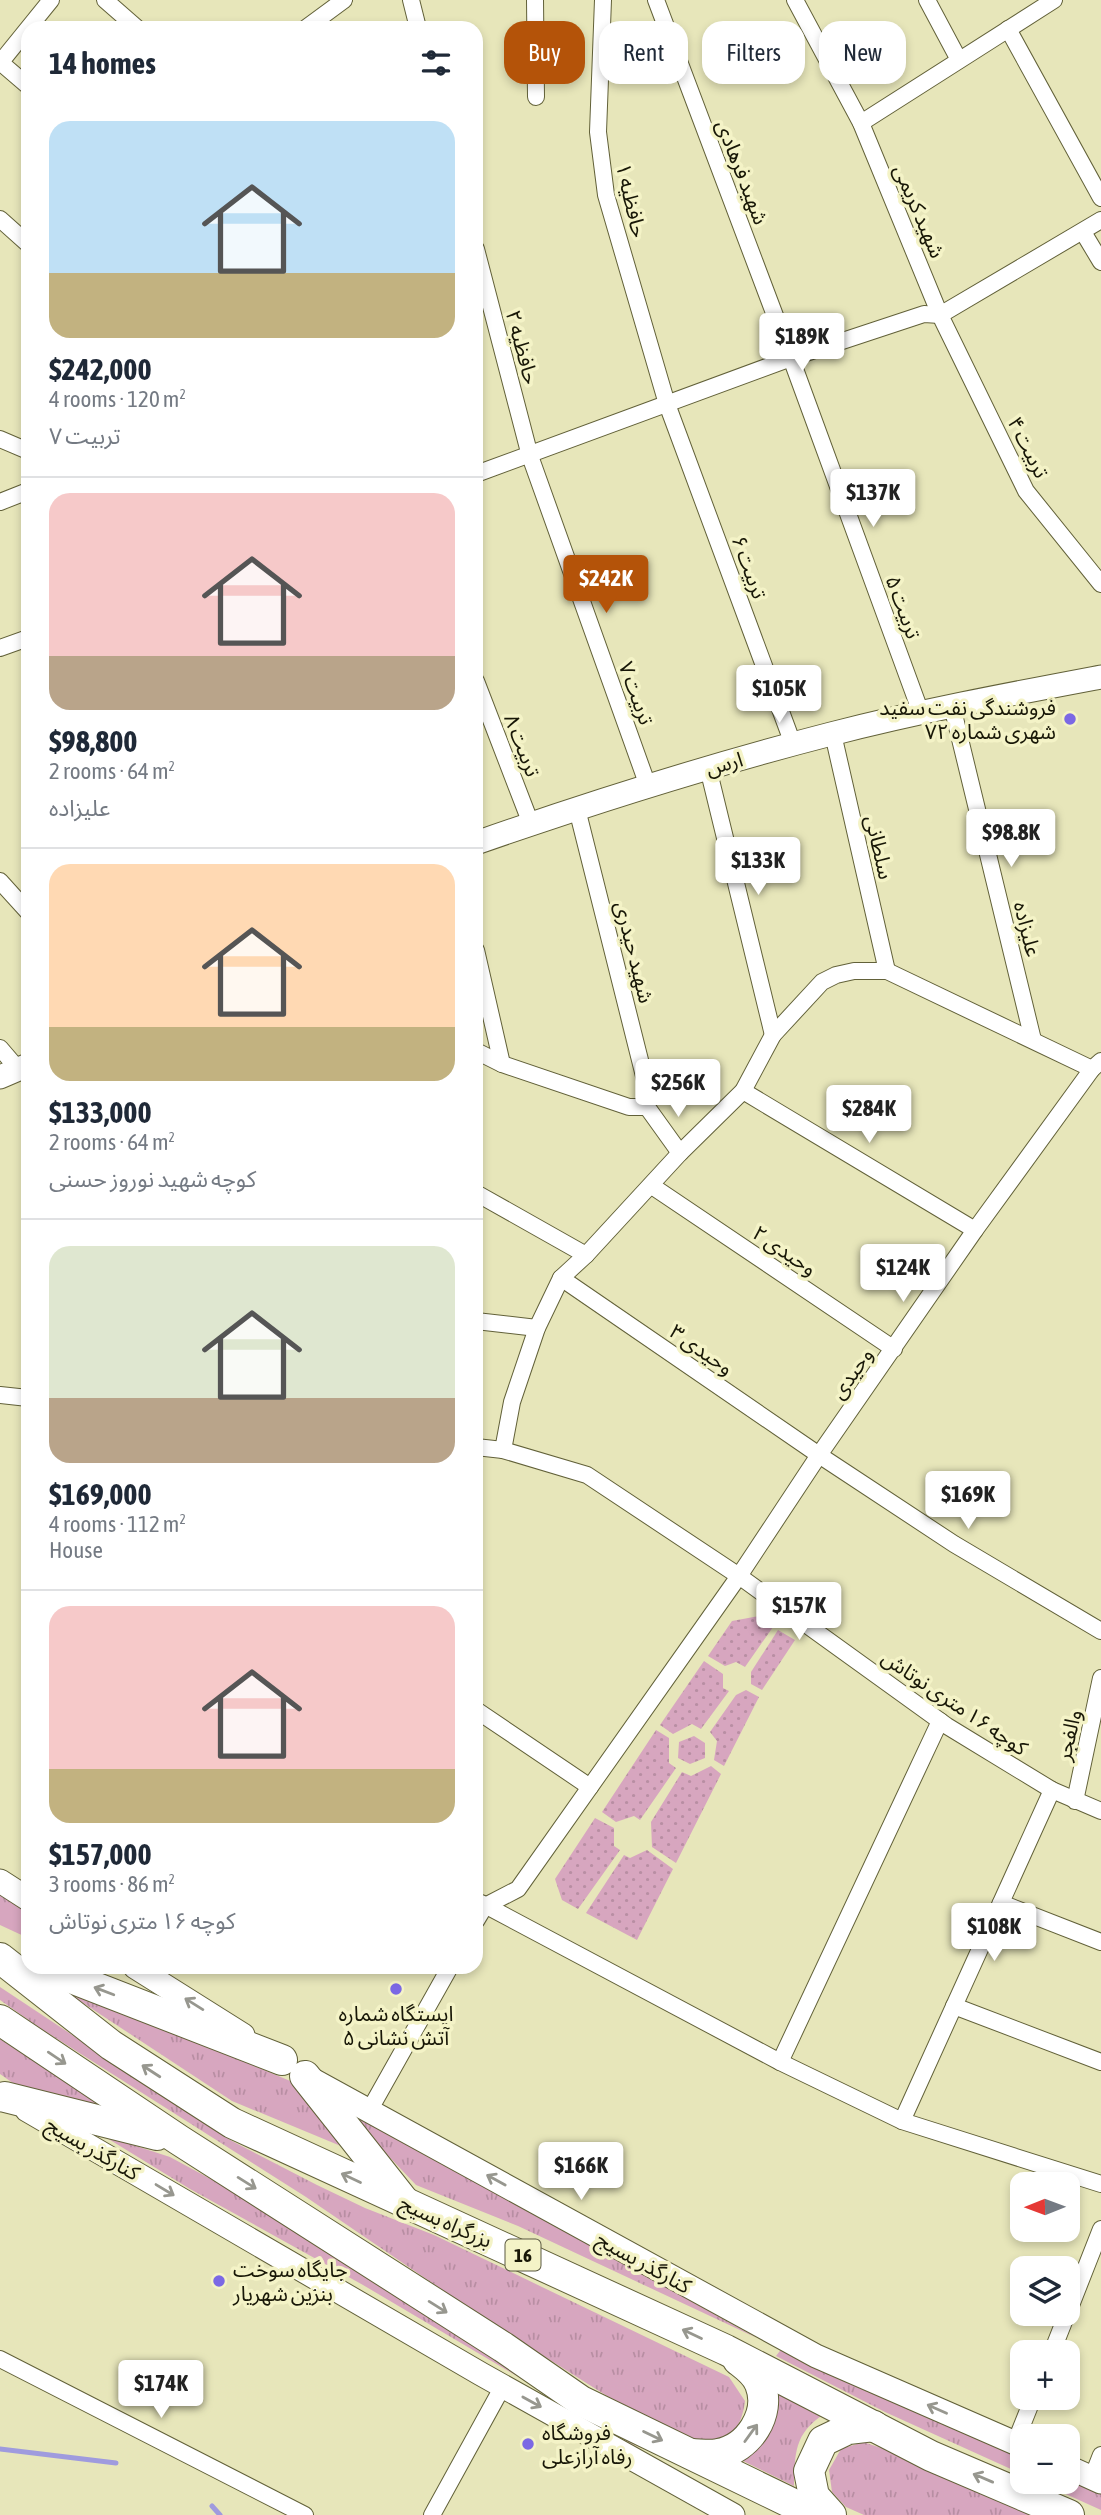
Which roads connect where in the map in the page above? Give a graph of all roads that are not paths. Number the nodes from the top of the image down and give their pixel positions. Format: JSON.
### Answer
{"nodes":[{"id":1,"x":104,"y":0,"type":"edge"},
{"id":2,"x":344,"y":0,"type":"edge"},
{"id":3,"x":411,"y":0,"type":"edge"},
{"id":4,"x":535,"y":0,"type":"edge"},
{"id":5,"x":603,"y":0,"type":"edge"},
{"id":6,"x":656,"y":0,"type":"edge"},
{"id":7,"x":795,"y":0,"type":"edge"},
{"id":8,"x":928,"y":0,"type":"edge"},
{"id":9,"x":1054,"y":0,"type":"edge"},
{"id":10,"x":45,"y":2,"type":"edge"},
{"id":11,"x":31,"y":21,"type":"edge"},
{"id":12,"x":129,"y":21,"type":"edge"},
{"id":13,"x":316,"y":21,"type":"edge"},
{"id":14,"x":416,"y":21,"type":"edge"},
{"id":15,"x":1008,"y":29,"type":"junction"},
{"id":16,"x":21,"y":34,"type":"edge"},
{"id":17,"x":959,"y":60,"type":"junction"},
{"id":18,"x":0,"y":62,"type":"edge"},
{"id":19,"x":21,"y":80,"type":"edge"},
{"id":20,"x":536,"y":97,"type":"dead end"},
{"id":21,"x":861,"y":123,"type":"junction"},
{"id":22,"x":1101,"y":198,"type":"edge"},
{"id":23,"x":0,"y":219,"type":"edge"},
{"id":24,"x":1101,"y":220,"type":"edge"},
{"id":25,"x":1083,"y":232,"type":"junction"},
{"id":26,"x":21,"y":238,"type":"edge"},
{"id":27,"x":1101,"y":262,"type":"edge"},
{"id":28,"x":483,"y":276,"type":"edge"},
{"id":29,"x":940,"y":315,"type":"junction"},
{"id":30,"x":791,"y":358,"type":"junction"},
{"id":31,"x":667,"y":404,"type":"junction"},
{"id":32,"x":0,"y":439,"type":"edge"},
{"id":33,"x":21,"y":448,"type":"edge"},
{"id":34,"x":530,"y":456,"type":"junction"},
{"id":35,"x":483,"y":472,"type":"edge"},
{"id":36,"x":21,"y":494,"type":"edge"},
{"id":37,"x":0,"y":502,"type":"edge"},
{"id":38,"x":1101,"y":584,"type":"edge"},
{"id":39,"x":21,"y":640,"type":"edge"},
{"id":40,"x":0,"y":648,"type":"edge"},
{"id":41,"x":1101,"y":677,"type":"edge"},
{"id":42,"x":483,"y":699,"type":"edge"},
{"id":43,"x":952,"y":706,"type":"junction"},
{"id":44,"x":921,"y":713,"type":"junction"},
{"id":45,"x":832,"y":734,"type":"junction"},
{"id":46,"x":793,"y":744,"type":"junction"},
{"id":47,"x":708,"y":768,"type":"junction"},
{"id":48,"x":648,"y":786,"type":"junction"},
{"id":49,"x":577,"y":809,"type":"junction"},
{"id":50,"x":531,"y":824,"type":"junction"},
{"id":51,"x":483,"y":841,"type":"edge"},
{"id":52,"x":0,"y":881,"type":"edge"},
{"id":53,"x":21,"y":904,"type":"edge"},
{"id":54,"x":887,"y":971,"type":"junction"},
{"id":55,"x":483,"y":980,"type":"edge"},
{"id":56,"x":773,"y":1035,"type":"junction"},
{"id":57,"x":1033,"y":1040,"type":"junction"},
{"id":58,"x":0,"y":1048,"type":"edge"},
{"id":59,"x":483,"y":1054,"type":"edge"},
{"id":60,"x":502,"y":1063,"type":"junction"},
{"id":61,"x":1096,"y":1065,"type":"edge"},
{"id":62,"x":15,"y":1070,"type":"edge"},
{"id":63,"x":743,"y":1091,"type":"junction"},
{"id":64,"x":646,"y":1107,"type":"junction"},
{"id":65,"x":680,"y":1153,"type":"junction"},
{"id":66,"x":652,"y":1185,"type":"junction"},
{"id":67,"x":483,"y":1197,"type":"edge"},
{"id":68,"x":975,"y":1230,"type":"junction"},
{"id":69,"x":586,"y":1255,"type":"junction"},
{"id":70,"x":561,"y":1278,"type":"junction"},
{"id":71,"x":483,"y":1322,"type":"edge"},
{"id":72,"x":537,"y":1328,"type":"junction"},
{"id":73,"x":894,"y":1349,"type":"junction"},
{"id":74,"x":0,"y":1395,"type":"edge"},
{"id":75,"x":21,"y":1397,"type":"edge"},
{"id":76,"x":483,"y":1448,"type":"edge"},
{"id":77,"x":503,"y":1450,"type":"junction"},
{"id":78,"x":819,"y":1455,"type":"junction"},
{"id":79,"x":739,"y":1576,"type":"junction"},
{"id":80,"x":1101,"y":1631,"type":"edge"},
{"id":81,"x":1101,"y":1678,"type":"edge"},
{"id":82,"x":1099,"y":1699,"type":"edge"},
{"id":83,"x":483,"y":1715,"type":"edge"},
{"id":84,"x":940,"y":1721,"type":"junction"},
{"id":85,"x":590,"y":1787,"type":"junction"},
{"id":86,"x":1052,"y":1790,"type":"junction"},
{"id":87,"x":1074,"y":1801,"type":"junction"},
{"id":88,"x":1101,"y":1811,"type":"edge"},
{"id":89,"x":0,"y":1881,"type":"edge"},
{"id":90,"x":21,"y":1894,"type":"edge"},
{"id":91,"x":483,"y":1902,"type":"edge"},
{"id":92,"x":1002,"y":1903,"type":"junction"},
{"id":93,"x":483,"y":1905,"type":"edge"},
{"id":94,"x":1101,"y":1942,"type":"edge"},
{"id":95,"x":0,"y":1950,"type":"edge"},
{"id":96,"x":0,"y":1958,"type":"edge"},
{"id":97,"x":21,"y":1958,"type":"edge"},
{"id":98,"x":60,"y":1974,"type":"edge"},
{"id":99,"x":146,"y":1974,"type":"edge"},
{"id":100,"x":446,"y":1974,"type":"edge"},
{"id":101,"x":954,"y":2006,"type":"junction"},
{"id":102,"x":0,"y":2020,"type":"edge"},
{"id":103,"x":780,"y":2062,"type":"junction"},
{"id":104,"x":1101,"y":2062,"type":"edge"},
{"id":105,"x":293,"y":2068,"type":"junction"},
{"id":106,"x":2,"y":2096,"type":"edge"},
{"id":107,"x":369,"y":2111,"type":"junction"},
{"id":108,"x":902,"y":2121,"type":"junction"},
{"id":109,"x":178,"y":2140,"type":"junction"},
{"id":110,"x":1101,"y":2185,"type":"edge"},
{"id":111,"x":406,"y":2203,"type":"junction"},
{"id":112,"x":1101,"y":2229,"type":"edge"},
{"id":113,"x":1080,"y":2281,"type":"edge"},
{"id":114,"x":726,"y":2350,"type":"junction"},
{"id":115,"x":0,"y":2359,"type":"edge"},
{"id":116,"x":503,"y":2386,"type":"junction"},
{"id":117,"x":874,"y":2426,"type":"junction"},
{"id":118,"x":1010,"y":2441,"type":"edge"},
{"id":119,"x":691,"y":2454,"type":"junction"},
{"id":120,"x":1101,"y":2455,"type":"edge"},
{"id":121,"x":1080,"y":2473,"type":"edge"},
{"id":122,"x":1096,"y":2480,"type":"edge"},
{"id":123,"x":305,"y":2515,"type":"edge"},
{"id":124,"x":432,"y":2515,"type":"edge"},
{"id":125,"x":733,"y":2515,"type":"edge"},
{"id":126,"x":816,"y":2515,"type":"edge"},
{"id":127,"x":831,"y":2515,"type":"edge"},
{"id":128,"x":1069,"y":2515,"type":"edge"}],
"edges":[{"from":1,"to":12,"type":"street"},
{"from":2,"to":13,"type":"street"},
{"from":3,"to":14,"type":"street"},
{"from":4,"to":20,"type":"street"},
{"from":5,"to":31,"type":"street","name":"حافظیه ۱"},
{"from":6,"to":30,"type":"street","name":"شهید فرهادی"},
{"from":7,"to":21,"type":"street","name":"شهید کریمی"},
{"from":8,"to":17,"type":"street"},
{"from":9,"to":15,"type":"street"},
{"from":10,"to":11,"type":"street"},
{"from":15,"to":17,"type":"street"},
{"from":15,"to":22,"type":"street"},
{"from":16,"to":18,"type":"street"},
{"from":17,"to":21,"type":"street"},
{"from":18,"to":19,"type":"street"},
{"from":21,"to":29,"type":"street","name":"شهید کریمی"},
{"from":23,"to":26,"type":"street"},
{"from":24,"to":25,"type":"street"},
{"from":25,"to":27,"type":"street"},
{"from":25,"to":29,"type":"street"},
{"from":28,"to":34,"type":"street","name":"حافظیه ۲"},
{"from":29,"to":30,"type":"street"},
{"from":29,"to":38,"type":"street","name":"تربیت ۴"},
{"from":30,"to":31,"type":"street"},
{"from":30,"to":44,"type":"street","name":"تربیت ۵"},
{"from":31,"to":34,"type":"street"},
{"from":31,"to":46,"type":"street","name":"تربیت ۶"},
{"from":32,"to":33,"type":"street"},
{"from":34,"to":35,"type":"street"},
{"from":34,"to":48,"type":"street","name":"تربیت ۷"},
{"from":36,"to":37,"type":"street"},
{"from":39,"to":40,"type":"street"},
{"from":41,"to":43,"type":"main road","name":"ارس"},
{"from":42,"to":50,"type":"street","name":"تربیت ۸"},
{"from":43,"to":44,"type":"main road","name":"ارس"},
{"from":43,"to":57,"type":"street","name":"علیزاده"},
{"from":44,"to":45,"type":"main road","name":"ارس"},
{"from":45,"to":46,"type":"main road","name":"ارس"},
{"from":45,"to":54,"type":"street","name":"سلطانی"},
{"from":46,"to":47,"type":"main road","name":"ارس"},
{"from":47,"to":48,"type":"main road","name":"ارس"},
{"from":47,"to":56,"type":"street"},
{"from":48,"to":49,"type":"main road","name":"ارس"},
{"from":49,"to":50,"type":"main road","name":"ارس"},
{"from":49,"to":64,"type":"street","name":"شهید حیدری"},
{"from":50,"to":51,"type":"main road","name":"ارس"},
{"from":52,"to":53,"type":"street"},
{"from":54,"to":56,"type":"street"},
{"from":54,"to":57,"type":"street"},
{"from":55,"to":60,"type":"street"},
{"from":56,"to":63,"type":"street"},
{"from":57,"to":61,"type":"street"},
{"from":58,"to":62,"type":"street"},
{"from":59,"to":60,"type":"street"},
{"from":60,"to":64,"type":"street"},
{"from":61,"to":68,"type":"street","name":"وحیدی"},
{"from":63,"to":65,"type":"street"},
{"from":63,"to":68,"type":"street"},
{"from":64,"to":65,"type":"street"},
{"from":65,"to":66,"type":"street"},
{"from":66,"to":69,"type":"street"},
{"from":66,"to":73,"type":"street","name":"وحیدی ۲"},
{"from":67,"to":69,"type":"street"},
{"from":68,"to":73,"type":"street","name":"وحیدی"},
{"from":69,"to":70,"type":"street"},
{"from":70,"to":72,"type":"street"},
{"from":70,"to":78,"type":"street","name":"وحیدی ۳"},
{"from":71,"to":72,"type":"street"},
{"from":72,"to":77,"type":"street"},
{"from":73,"to":78,"type":"street","name":"وحیدی"},
{"from":74,"to":75,"type":"street"},
{"from":76,"to":77,"type":"street","name":"کوچه ۱۶ متری نوتاش"},
{"from":77,"to":79,"type":"street","name":"کوچه ۱۶ متری نوتاش"},
{"from":78,"to":79,"type":"street","name":"وحیدی"},
{"from":78,"to":80,"type":"street","name":"وحیدی ۳"},
{"from":79,"to":84,"type":"street","name":"کوچه ۱۶ متری نوتاش"},
{"from":79,"to":85,"type":"street","name":"وحیدی"},
{"from":81,"to":82,"type":"street","name":"والفجر"},
{"from":82,"to":87,"type":"street","name":"والفجر"},
{"from":83,"to":85,"type":"street"},
{"from":84,"to":86,"type":"street","name":"کوچه ۱۶ متری نوتاش"},
{"from":84,"to":103,"type":"street"},
{"from":85,"to":91,"type":"street","name":"وحیدی"},
{"from":86,"to":87,"type":"street","name":"کوچه ۱۶ متری نوتاش"},
{"from":86,"to":92,"type":"street"},
{"from":87,"to":88,"type":"street","name":"کوچه ۱۶ متری نوتاش"},
{"from":89,"to":90,"type":"main road"},
{"from":92,"to":94,"type":"street"},
{"from":92,"to":101,"type":"street"},
{"from":93,"to":103,"type":"street"},
{"from":95,"to":97,"type":"highway"},
{"from":111,"to":96,"type":"highway","name":"بزرگراه بسیج","number":"16","one_way":true},
{"from":105,"to":98,"type":"highway","one_way":true},
{"from":105,"to":99,"type":"main road","name":"کنارگذر بسیج","one_way":true},
{"from":100,"to":107,"type":"street"},
{"from":101,"to":104,"type":"street"},
{"from":101,"to":108,"type":"street"},
{"from":102,"to":109,"type":"highway","one_way":true},
{"from":103,"to":108,"type":"street"},
{"from":105,"to":107,"type":"main road","name":"کنارگذر بسیج"},
{"from":105,"to":111,"type":"highway"},
{"from":106,"to":109,"type":"highway"},
{"from":106,"to":116,"type":"main road","name":"کنارگذر بسیج","one_way":true},
{"from":118,"to":107,"type":"main road","name":"کنارگذر بسیج","one_way":true},
{"from":108,"to":110,"type":"street"},
{"from":109,"to":119,"type":"highway","one_way":true},
{"from":114,"to":111,"type":"highway","name":"بزرگراه بسیج","number":"16","one_way":true},
{"from":112,"to":113,"type":"street"},
{"from":114,"to":117,"type":"highway","name":"بزرگراه بسیج","number":"16"},
{"from":119,"to":114,"type":"highway","one_way":true},
{"from":115,"to":123,"type":"street"},
{"from":116,"to":124,"type":"street"},
{"from":116,"to":125,"type":"main road","name":"کنارگذر بسیج","one_way":true},
{"from":117,"to":127,"type":"highway"},
{"from":128,"to":117,"type":"highway","name":"بزرگراه بسیج","number":"16","one_way":true},
{"from":119,"to":126,"type":"highway"},
{"from":120,"to":122,"type":"street"},
{"from":121,"to":122,"type":"main road"}]}
